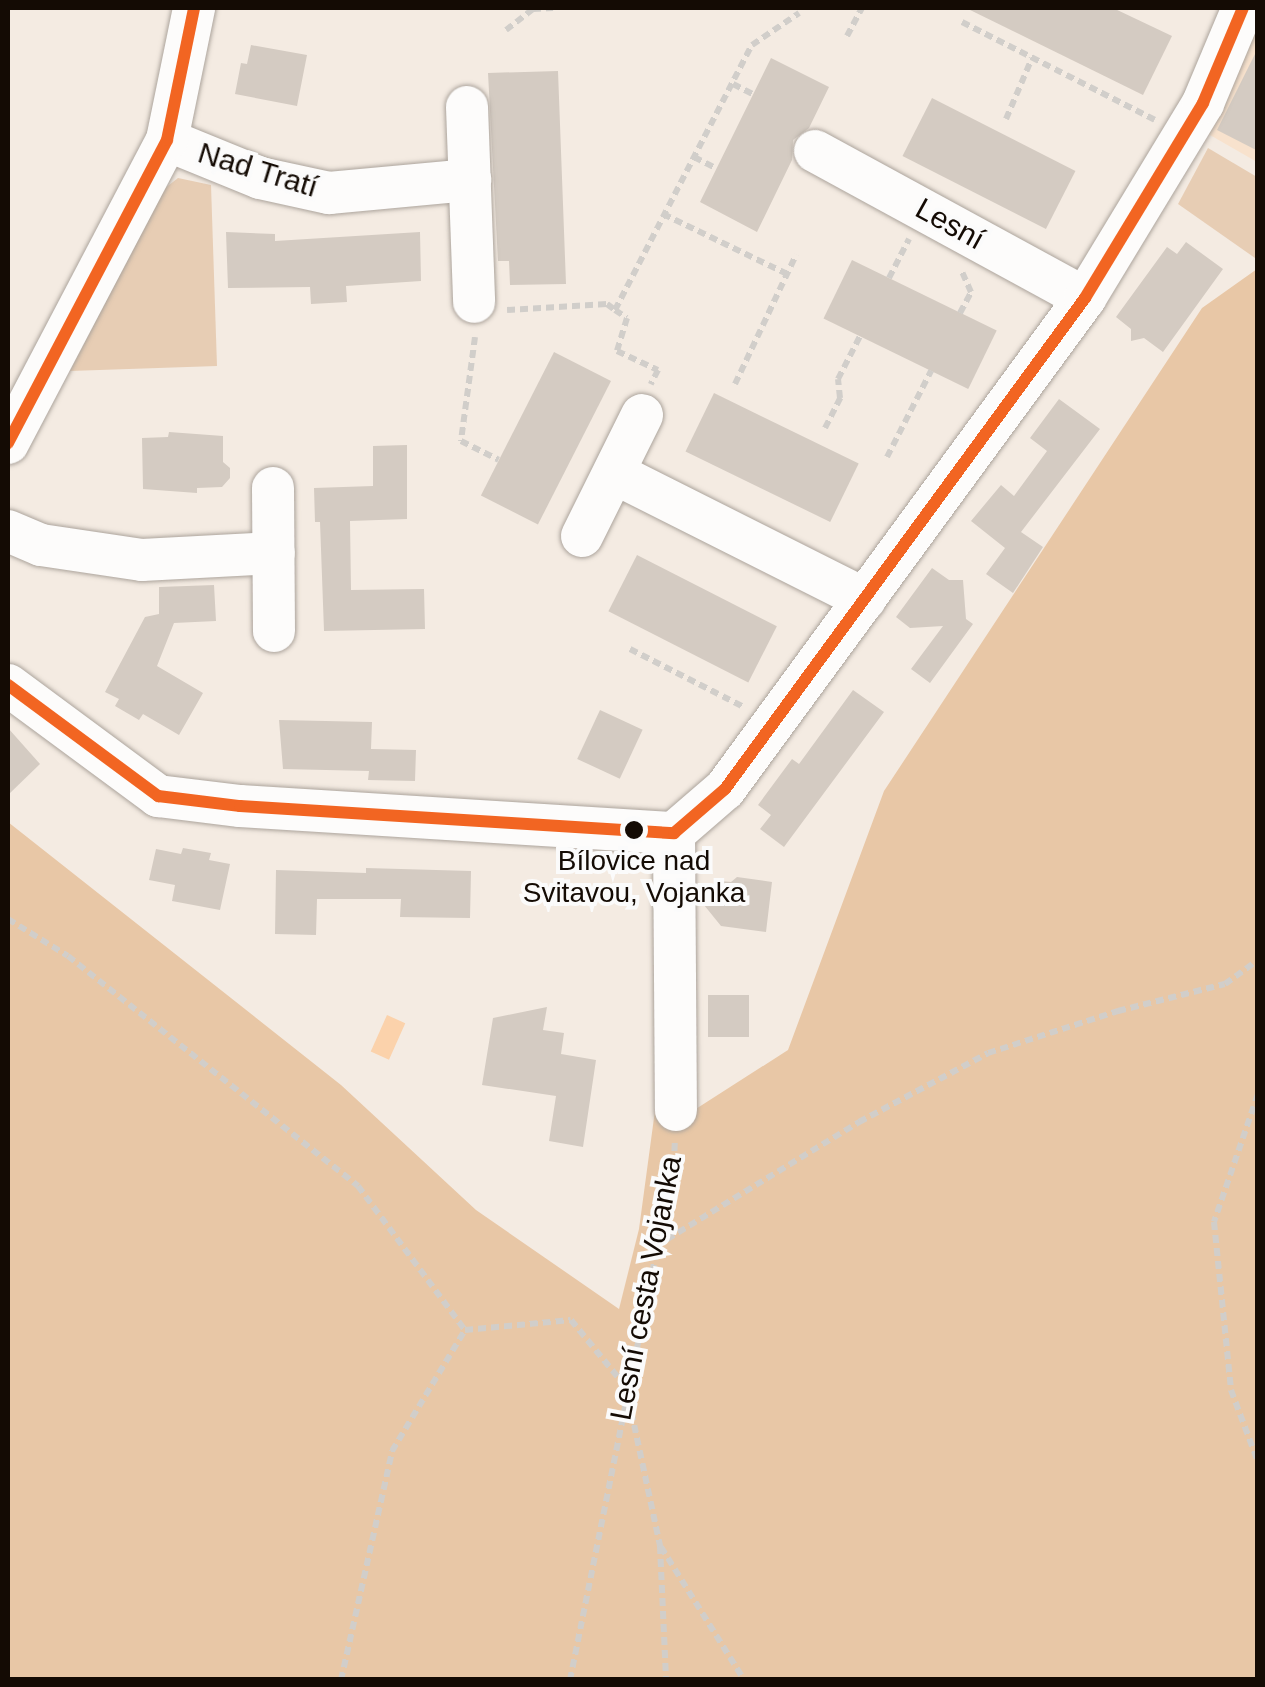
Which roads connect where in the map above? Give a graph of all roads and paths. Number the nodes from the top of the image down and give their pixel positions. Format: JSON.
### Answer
{"nodes":[{"id":1,"x":194,"y":8,"type":"edge"},
{"id":2,"x":553,"y":8,"type":"edge"},
{"id":3,"x":862,"y":8,"type":"edge"},
{"id":4,"x":1243,"y":8,"type":"edge"},
{"id":5,"x":800,"y":13,"type":"dead end"},
{"id":6,"x":962,"y":22,"type":"dead end"},
{"id":7,"x":506,"y":30,"type":"dead end"},
{"id":8,"x":847,"y":36,"type":"dead end"},
{"id":9,"x":1032,"y":58,"type":"junction"},
{"id":10,"x":733,"y":84,"type":"junction"},
{"id":11,"x":753,"y":94,"type":"dead end"},
{"id":12,"x":467,"y":108,"type":"dead end"},
{"id":13,"x":1133,"y":109,"type":"dead end"},
{"id":14,"x":1006,"y":119,"type":"dead end"},
{"id":15,"x":167,"y":140,"type":"junction"},
{"id":16,"x":815,"y":151,"type":"dead end"},
{"id":17,"x":694,"y":156,"type":"junction"},
{"id":18,"x":716,"y":168,"type":"dead end"},
{"id":19,"x":470,"y":180,"type":"junction"},
{"id":20,"x":663,"y":214,"type":"junction"},
{"id":21,"x":916,"y":225,"type":"dead end"},
{"id":22,"x":796,"y":255,"type":"dead end"},
{"id":23,"x":957,"y":262,"type":"dead end"},
{"id":24,"x":787,"y":274,"type":"junction"},
{"id":25,"x":888,"y":278,"type":"dead end"},
{"id":26,"x":1085,"y":298,"type":"junction"},
{"id":27,"x":475,"y":307,"type":"junction"},
{"id":28,"x":616,"y":310,"type":"junction"},
{"id":29,"x":960,"y":313,"type":"dead end"},
{"id":30,"x":860,"y":336,"type":"dead end"},
{"id":31,"x":931,"y":371,"type":"dead end"},
{"id":32,"x":735,"y":384,"type":"dead end"},
{"id":33,"x":642,"y":415,"type":"joint"},
{"id":34,"x":825,"y":428,"type":"dead end"},
{"id":35,"x":8,"y":444,"type":"edge"},
{"id":36,"x":887,"y":457,"type":"dead end"},
{"id":37,"x":499,"y":460,"type":"dead end"},
{"id":38,"x":614,"y":473,"type":"junction"},
{"id":39,"x":274,"y":488,"type":"dead end"},
{"id":40,"x":8,"y":531,"type":"edge"},
{"id":41,"x":582,"y":536,"type":"dead end"},
{"id":42,"x":274,"y":554,"type":"junction"},
{"id":43,"x":865,"y":599,"type":"junction"},
{"id":44,"x":274,"y":632,"type":"dead end"},
{"id":45,"x":630,"y":649,"type":"dead end"},
{"id":46,"x":8,"y":685,"type":"edge"},
{"id":47,"x":745,"y":708,"type":"dead end"},
{"id":48,"x":674,"y":833,"type":"junction"},
{"id":49,"x":8,"y":919,"type":"edge"},
{"id":50,"x":1258,"y":960,"type":"edge"},
{"id":51,"x":1258,"y":1094,"type":"edge"},
{"id":52,"x":676,"y":1110,"type":"joint"},
{"id":53,"x":656,"y":1246,"type":"junction"},
{"id":54,"x":464,"y":1330,"type":"junction"},
{"id":55,"x":626,"y":1387,"type":"junction"},
{"id":56,"x":1258,"y":1462,"type":"edge"},
{"id":57,"x":660,"y":1546,"type":"junction"},
{"id":58,"x":341,"y":1680,"type":"edge"},
{"id":59,"x":570,"y":1680,"type":"edge"},
{"id":60,"x":666,"y":1680,"type":"edge"},
{"id":61,"x":744,"y":1680,"type":"edge"}],
"edges":[{"from":1,"to":15,"type":"street","name":"Nad Tratí"},
{"from":2,"to":7,"type":"path"},
{"from":3,"to":8,"type":"path"},
{"from":4,"to":26,"type":"street"},
{"from":5,"to":10,"type":"path"},
{"from":6,"to":9,"type":"path"},
{"from":9,"to":13,"type":"path"},
{"from":9,"to":14,"type":"path"},
{"from":10,"to":11,"type":"path"},
{"from":10,"to":17,"type":"path"},
{"from":12,"to":19,"type":"street"},
{"from":15,"to":19,"type":"street","name":"Nad Tratí"},
{"from":15,"to":35,"type":"street","name":"Nad Tratí"},
{"from":16,"to":26,"type":"street","name":"Lesní"},
{"from":17,"to":18,"type":"path"},
{"from":17,"to":20,"type":"path"},
{"from":19,"to":27,"type":"street"},
{"from":20,"to":24,"type":"path"},
{"from":20,"to":28,"type":"path"},
{"from":21,"to":25,"type":"path"},
{"from":22,"to":24,"type":"path"},
{"from":23,"to":29,"type":"path"},
{"from":24,"to":32,"type":"path"},
{"from":26,"to":43,"type":"street"},
{"from":27,"to":28,"type":"path"},
{"from":27,"to":37,"type":"path"},
{"from":28,"to":33,"type":"path"},
{"from":30,"to":34,"type":"path"},
{"from":31,"to":36,"type":"path"},
{"from":33,"to":38,"type":"street"},
{"from":38,"to":41,"type":"street"},
{"from":38,"to":43,"type":"street"},
{"from":39,"to":42,"type":"street"},
{"from":40,"to":42,"type":"street"},
{"from":42,"to":44,"type":"street"},
{"from":43,"to":48,"type":"street"},
{"from":45,"to":47,"type":"path"},
{"from":46,"to":48,"type":"street"},
{"from":48,"to":52,"type":"street"},
{"from":49,"to":54,"type":"path"},
{"from":50,"to":53,"type":"path"},
{"from":51,"to":56,"type":"path"},
{"from":52,"to":53,"type":"path","name":"Lesní cesta Vojanka"},
{"from":53,"to":55,"type":"path","name":"Lesní cesta Vojanka"},
{"from":54,"to":55,"type":"path"},
{"from":54,"to":58,"type":"path"},
{"from":55,"to":57,"type":"path"},
{"from":55,"to":59,"type":"path","name":"Lesní cesta Vojanka"},
{"from":57,"to":60,"type":"path"},
{"from":57,"to":61,"type":"path"}]}
